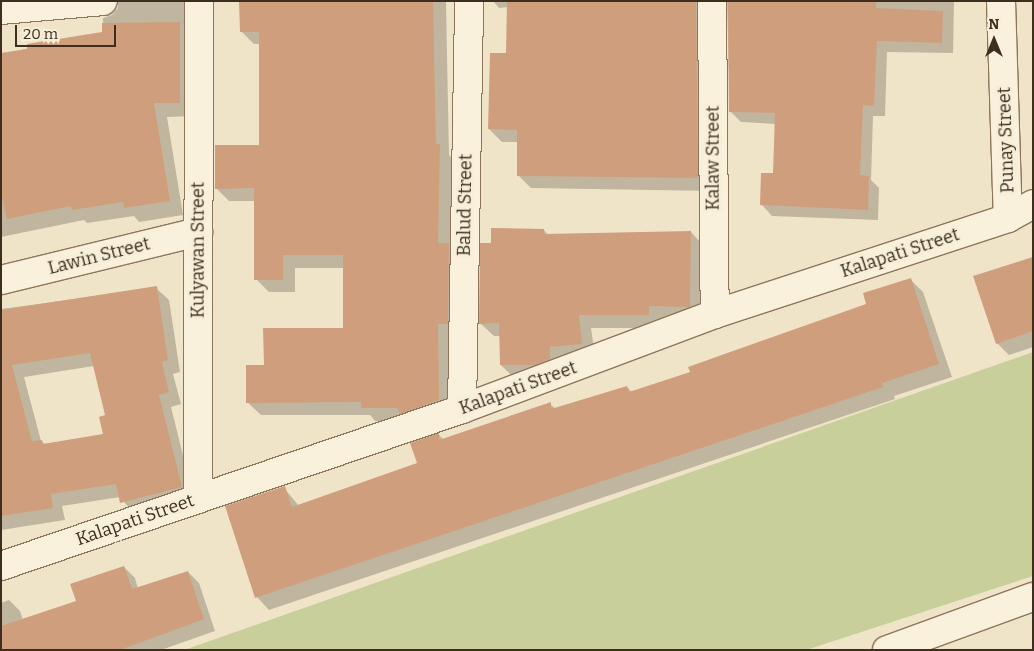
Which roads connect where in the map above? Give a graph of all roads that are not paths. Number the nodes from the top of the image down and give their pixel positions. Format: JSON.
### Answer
{"nodes":[{"id":1,"x":103,"y":1,"type":"edge"},
{"id":2,"x":199,"y":1,"type":"edge"},
{"id":3,"x":469,"y":1,"type":"edge"},
{"id":4,"x":712,"y":1,"type":"edge"},
{"id":5,"x":1001,"y":1,"type":"edge"},
{"id":6,"x":1,"y":10,"type":"edge"},
{"id":7,"x":1033,"y":204,"type":"edge"},
{"id":8,"x":1008,"y":218,"type":"junction"},
{"id":9,"x":198,"y":232,"type":"junction"},
{"id":10,"x":1,"y":280,"type":"edge"},
{"id":11,"x":714,"y":314,"type":"junction"},
{"id":12,"x":462,"y":409,"type":"junction"},
{"id":13,"x":198,"y":499,"type":"junction"},
{"id":14,"x":1,"y":566,"type":"edge"},
{"id":15,"x":1033,"y":597,"type":"edge"},
{"id":16,"x":886,"y":650,"type":"edge"}],
"edges":[{"from":1,"to":6,"type":"street"},
{"from":2,"to":9,"type":"street","name":"Kulyawan Street"},
{"from":3,"to":12,"type":"street","name":"Balud Street"},
{"from":4,"to":11,"type":"street","name":"Kalaw Street"},
{"from":5,"to":8,"type":"street","name":"Punay Street"},
{"from":7,"to":8,"type":"street","name":"Kalapati Street"},
{"from":8,"to":11,"type":"street","name":"Kalapati Street"},
{"from":9,"to":10,"type":"street","name":"Lawin Street"},
{"from":9,"to":13,"type":"street","name":"Kulyawan Street"},
{"from":11,"to":12,"type":"street","name":"Kalapati Street"},
{"from":12,"to":13,"type":"street","name":"Kalapati Street"},
{"from":13,"to":14,"type":"street","name":"Kalapati Street"},
{"from":15,"to":16,"type":"street"}]}
